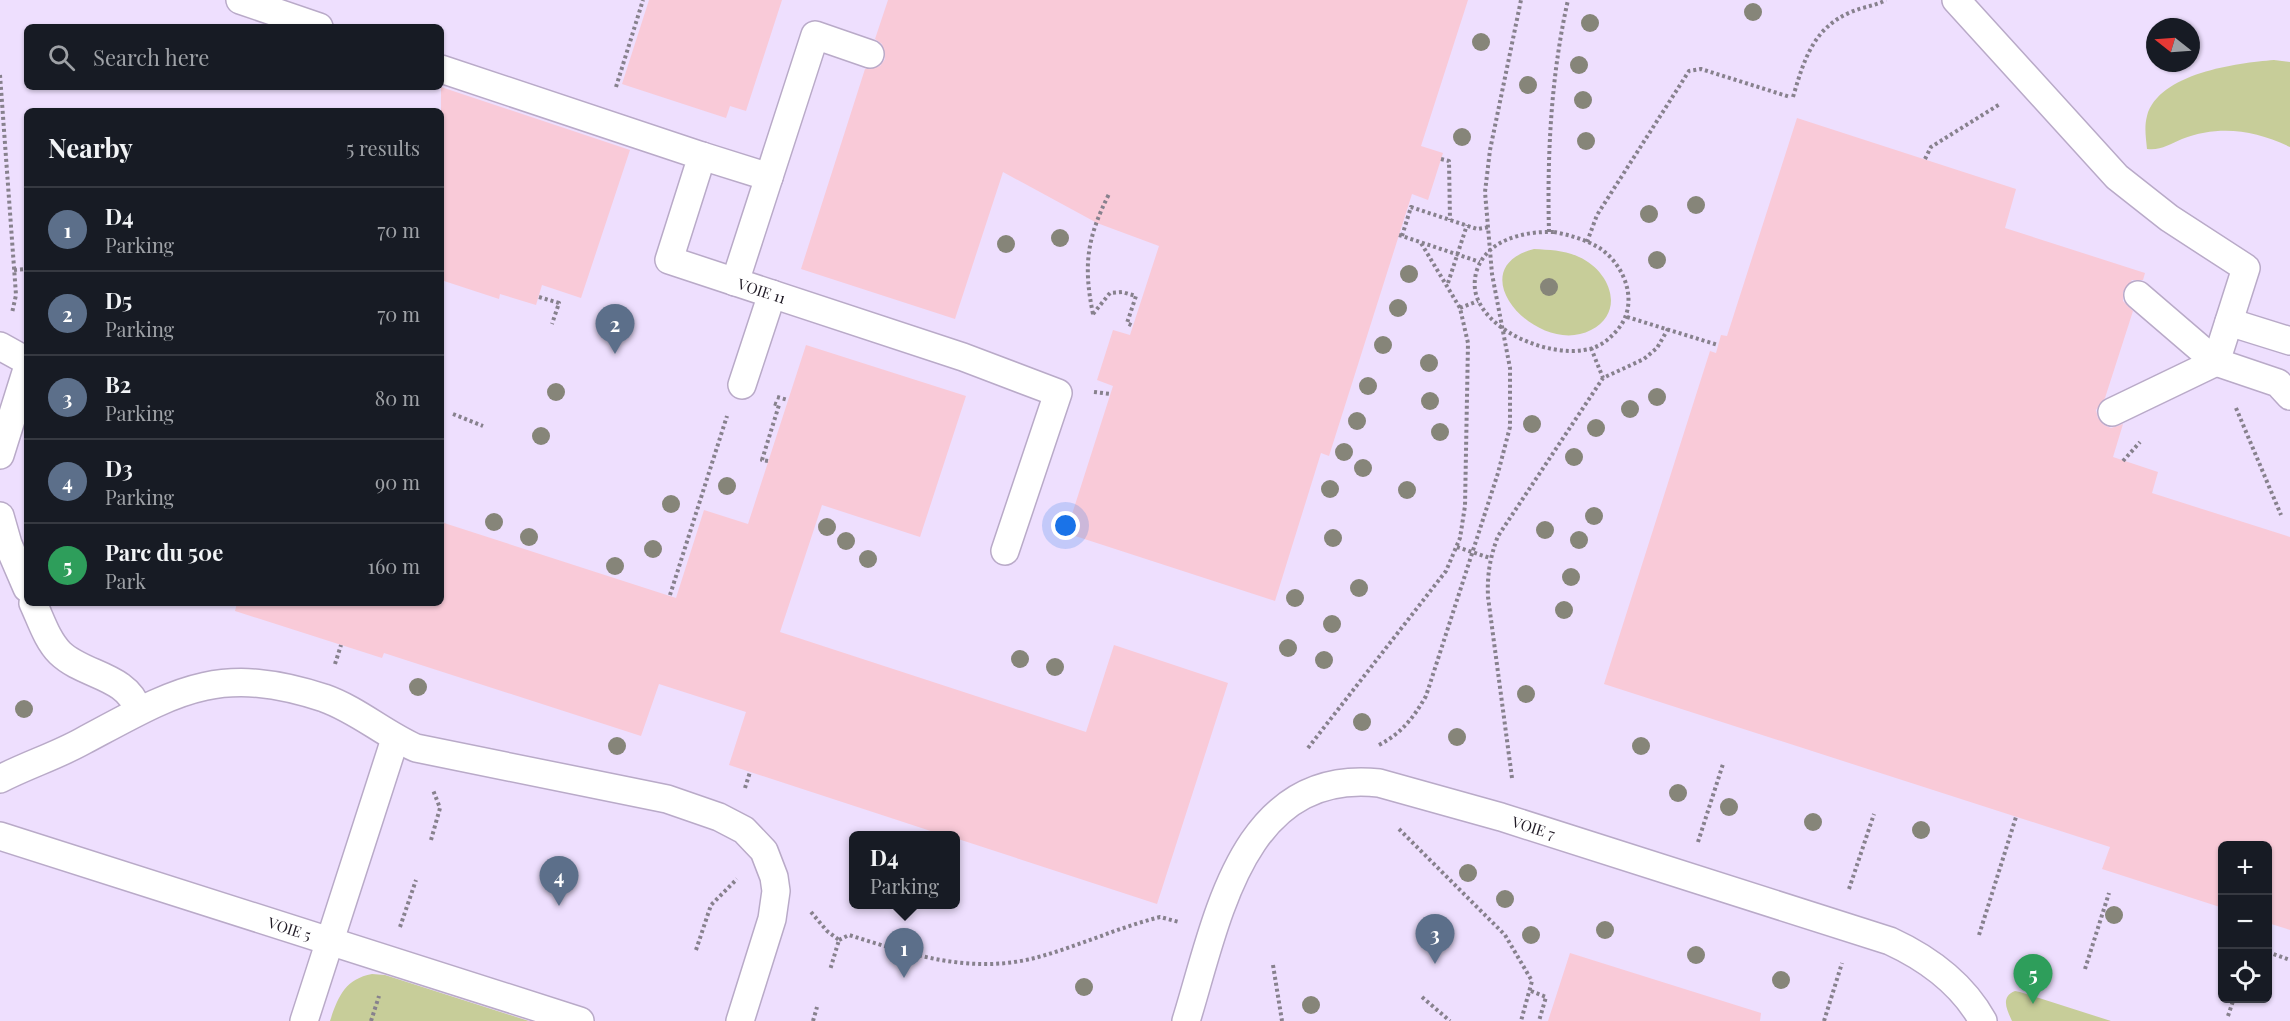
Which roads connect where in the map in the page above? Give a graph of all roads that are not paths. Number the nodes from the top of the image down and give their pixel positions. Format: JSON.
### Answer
{"nodes":[{"id":1,"x":240,"y":0,"type":"edge"},
{"id":2,"x":1972,"y":5,"type":"edge"},
{"id":3,"x":310,"y":24,"type":"edge"},
{"id":4,"x":870,"y":54,"type":"dead end"},
{"id":5,"x":444,"y":70,"type":"edge"},
{"id":6,"x":702,"y":156,"type":"junction"},
{"id":7,"x":769,"y":177,"type":"junction"},
{"id":8,"x":735,"y":282,"type":"junction"},
{"id":9,"x":772,"y":294,"type":"junction"},
{"id":10,"x":2138,"y":295,"type":"dead end"},
{"id":11,"x":2229,"y":322,"type":"junction"},
{"id":12,"x":2290,"y":341,"type":"edge"},
{"id":13,"x":0,"y":345,"type":"edge"},
{"id":14,"x":24,"y":359,"type":"edge"},
{"id":15,"x":2216,"y":362,"type":"junction"},
{"id":16,"x":24,"y":379,"type":"edge"},
{"id":17,"x":742,"y":386,"type":"dead end"},
{"id":18,"x":2290,"y":396,"type":"edge"},
{"id":19,"x":2112,"y":412,"type":"dead end"},
{"id":20,"x":0,"y":455,"type":"edge"},
{"id":21,"x":0,"y":516,"type":"edge"},
{"id":22,"x":1005,"y":551,"type":"dead end"},
{"id":23,"x":24,"y":581,"type":"edge"},
{"id":24,"x":34,"y":606,"type":"edge"},
{"id":25,"x":138,"y":710,"type":"junction"},
{"id":26,"x":395,"y":739,"type":"junction"},
{"id":27,"x":0,"y":779,"type":"edge"},
{"id":28,"x":0,"y":836,"type":"edge"},
{"id":29,"x":330,"y":941,"type":"junction"},
{"id":30,"x":304,"y":1021,"type":"edge"},
{"id":31,"x":580,"y":1021,"type":"edge"},
{"id":32,"x":740,"y":1021,"type":"edge"},
{"id":33,"x":1186,"y":1021,"type":"edge"},
{"id":34,"x":1983,"y":1021,"type":"edge"}],
"edges":[{"from":1,"to":3,"type":"lane"},
{"from":2,"to":11,"type":"lane"},
{"from":4,"to":7,"type":"lane"},
{"from":5,"to":6,"type":"lane"},
{"from":6,"to":7,"type":"lane"},
{"from":6,"to":8,"type":"lane","name":"VOIE 11"},
{"from":7,"to":8,"type":"lane"},
{"from":8,"to":9,"type":"lane","name":"VOIE 11"},
{"from":9,"to":17,"type":"lane"},
{"from":9,"to":22,"type":"lane","name":"VOIE 11"},
{"from":10,"to":15,"type":"lane"},
{"from":11,"to":12,"type":"lane"},
{"from":11,"to":15,"type":"lane"},
{"from":13,"to":14,"type":"lane"},
{"from":15,"to":18,"type":"lane"},
{"from":15,"to":19,"type":"lane"},
{"from":16,"to":20,"type":"lane"},
{"from":21,"to":23,"type":"lane"},
{"from":24,"to":25,"type":"lane"},
{"from":25,"to":26,"type":"lane"},
{"from":25,"to":27,"type":"lane"},
{"from":26,"to":29,"type":"lane"},
{"from":26,"to":32,"type":"lane"},
{"from":28,"to":29,"type":"lane","name":"VOIE 5"},
{"from":29,"to":30,"type":"lane"},
{"from":29,"to":31,"type":"lane","name":"VOIE 5"},
{"from":33,"to":34,"type":"lane","name":"VOIE 7"}]}
